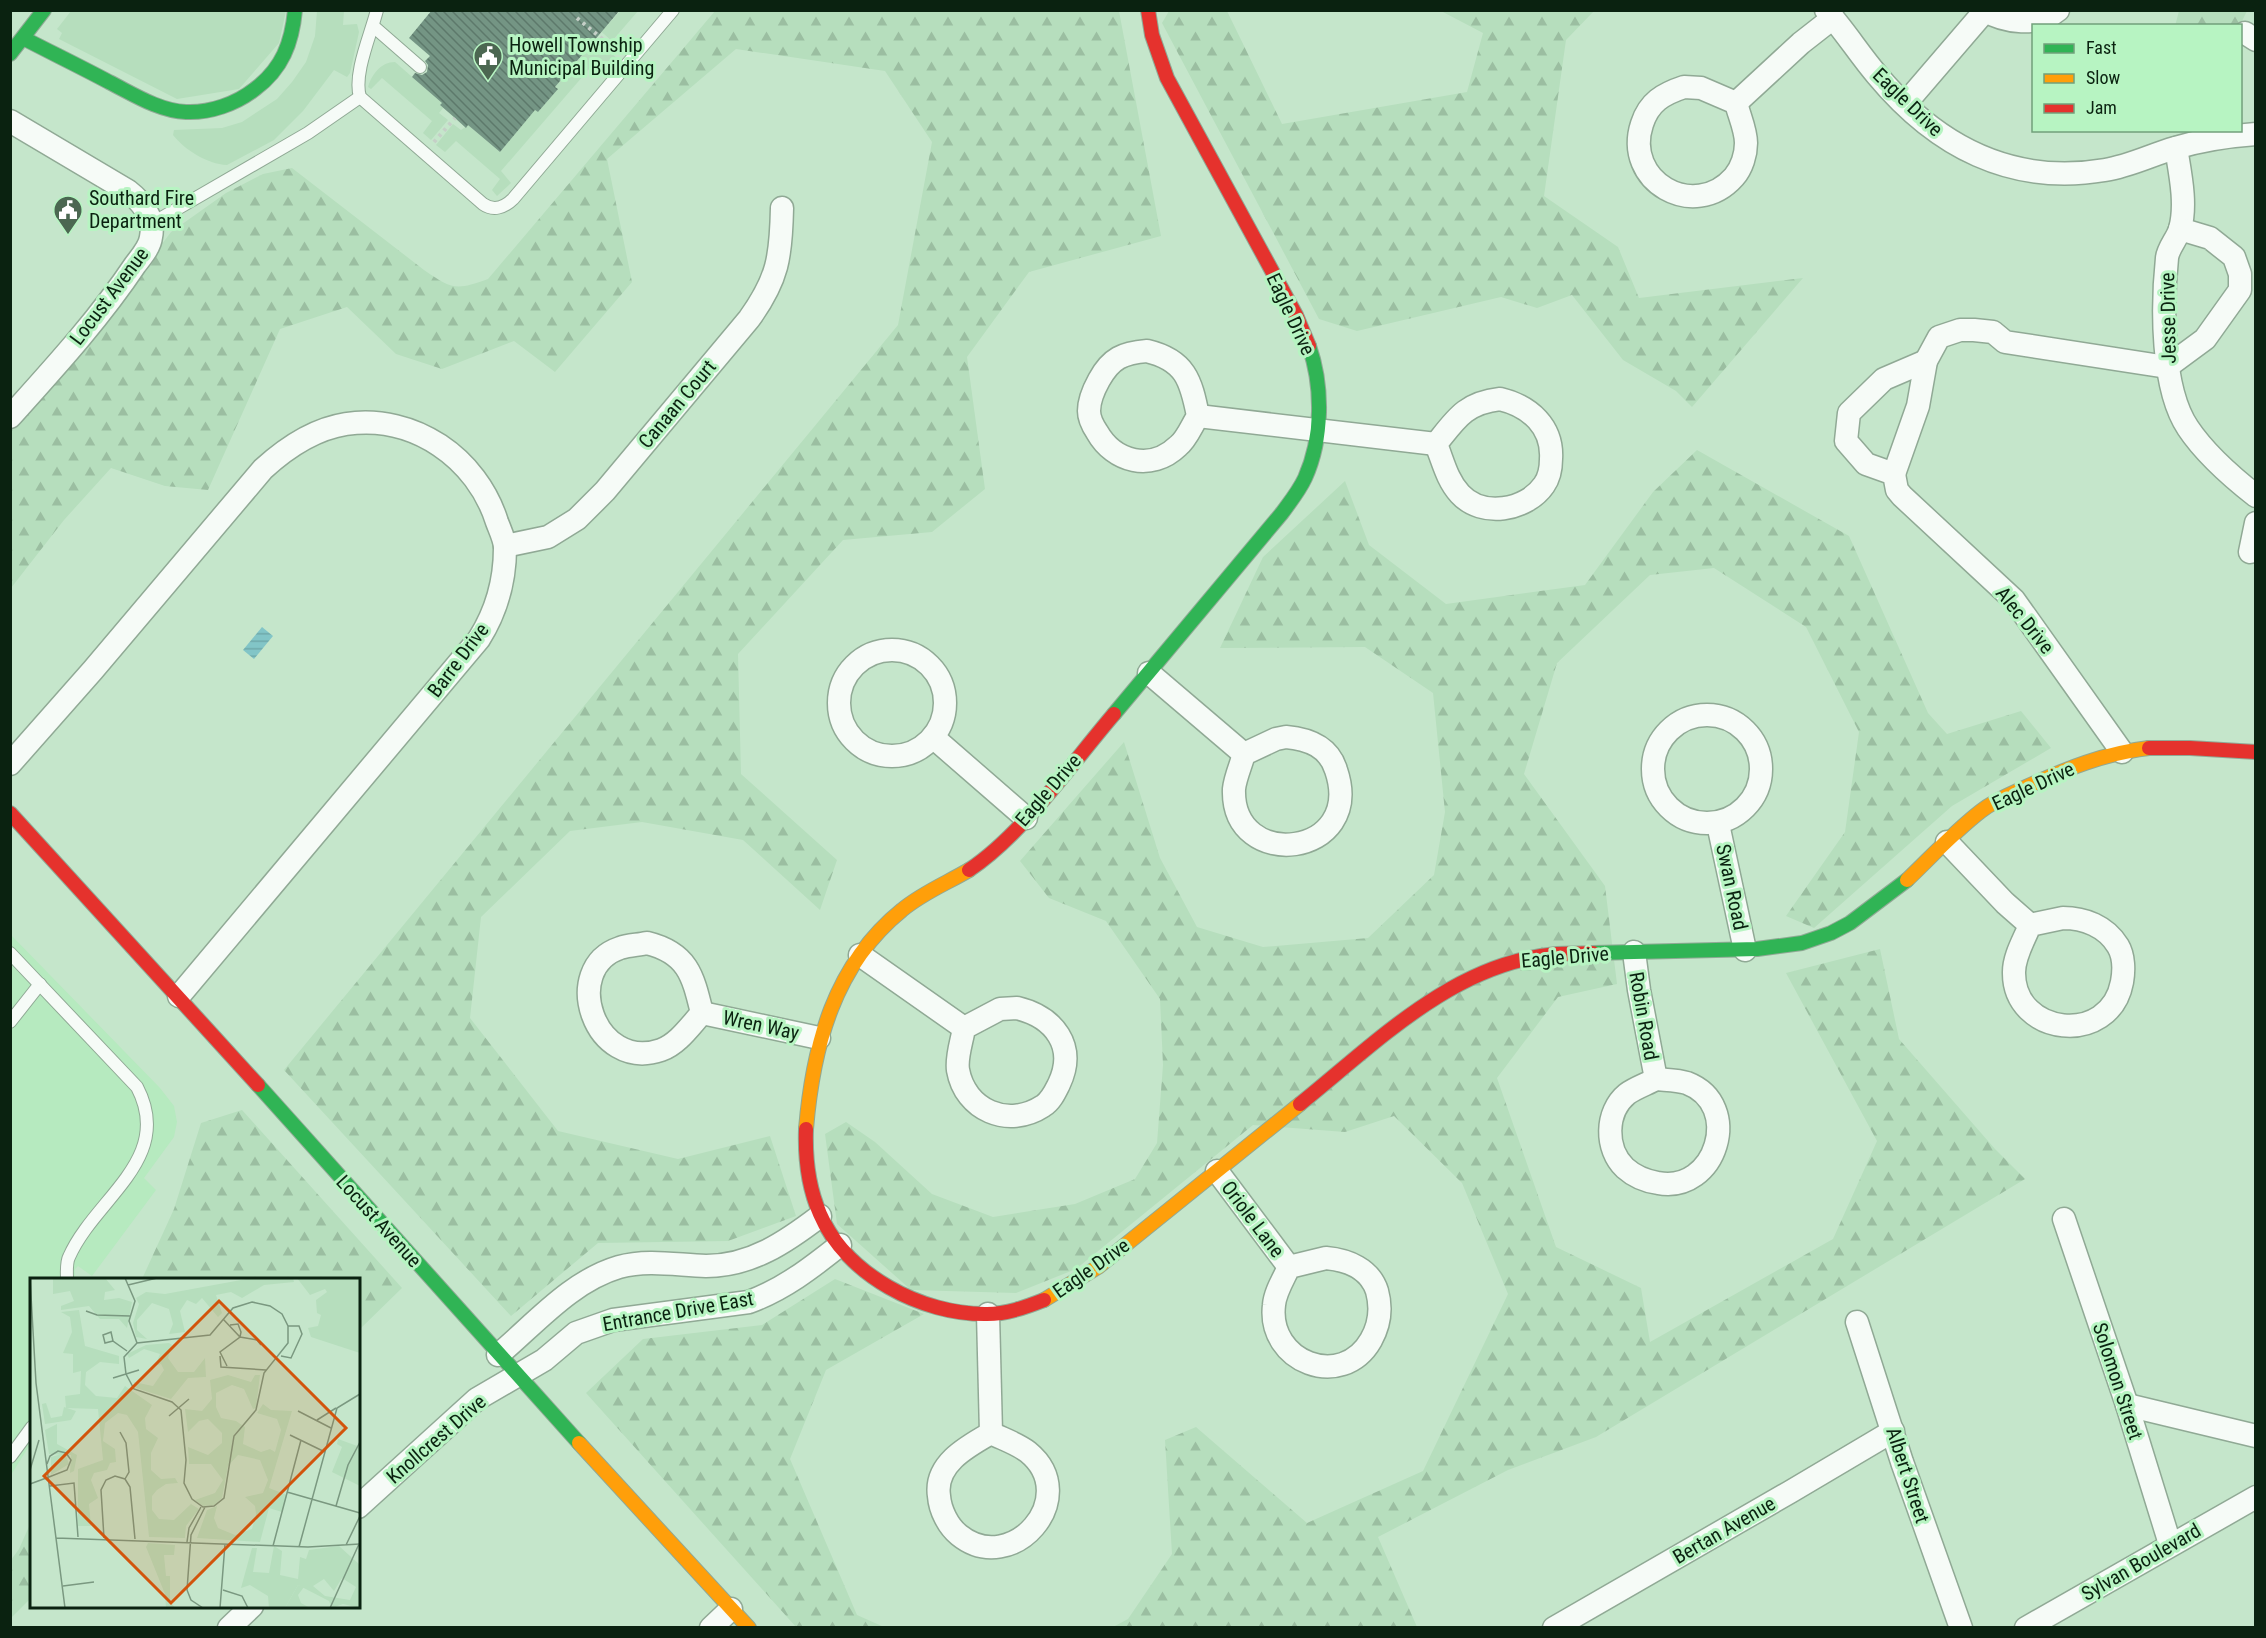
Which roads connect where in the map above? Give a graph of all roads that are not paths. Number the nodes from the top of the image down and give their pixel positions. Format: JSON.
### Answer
{"nodes":[{"id":1,"x":44,"y":10,"type":"edge"},
{"id":2,"x":295,"y":10,"type":"edge"},
{"id":3,"x":377,"y":10,"type":"edge"},
{"id":4,"x":673,"y":10,"type":"edge"},
{"id":5,"x":1148,"y":10,"type":"edge"},
{"id":6,"x":2058,"y":10,"type":"edge"},
{"id":7,"x":1984,"y":11,"type":"edge"},
{"id":8,"x":1829,"y":14,"type":"edge"},
{"id":9,"x":373,"y":26,"type":"junction"},
{"id":10,"x":17,"y":35,"type":"edge"},
{"id":11,"x":10,"y":54,"type":"edge"},
{"id":12,"x":420,"y":67,"type":"dead end"},
{"id":13,"x":360,"y":97,"type":"junction"},
{"id":14,"x":1736,"y":103,"type":"junction"},
{"id":15,"x":1905,"y":104,"type":"junction"},
{"id":16,"x":10,"y":121,"type":"edge"},
{"id":17,"x":2256,"y":134,"type":"edge"},
{"id":18,"x":2176,"y":148,"type":"junction"},
{"id":19,"x":782,"y":208,"type":"dead end"},
{"id":20,"x":151,"y":224,"type":"junction"},
{"id":21,"x":2180,"y":229,"type":"junction"},
{"id":22,"x":1926,"y":361,"type":"junction"},
{"id":23,"x":2167,"y":367,"type":"junction"},
{"id":24,"x":1198,"y":416,"type":"junction"},
{"id":25,"x":10,"y":417,"type":"edge"},
{"id":26,"x":1317,"y":430,"type":"junction"},
{"id":27,"x":1436,"y":444,"type":"junction"},
{"id":28,"x":1894,"y":474,"type":"junction"},
{"id":29,"x":2256,"y":496,"type":"edge"},
{"id":30,"x":2256,"y":523,"type":"edge"},
{"id":31,"x":505,"y":546,"type":"junction"},
{"id":32,"x":2250,"y":552,"type":"dead end"},
{"id":33,"x":1149,"y":673,"type":"junction"},
{"id":34,"x":934,"y":738,"type":"junction"},
{"id":35,"x":2122,"y":752,"type":"junction"},
{"id":36,"x":2256,"y":752,"type":"edge"},
{"id":37,"x":1244,"y":754,"type":"junction"},
{"id":38,"x":10,"y":764,"type":"edge"},
{"id":39,"x":10,"y":813,"type":"edge"},
{"id":40,"x":1026,"y":818,"type":"junction"},
{"id":41,"x":1718,"y":824,"type":"junction"},
{"id":42,"x":1947,"y":842,"type":"junction"},
{"id":43,"x":2030,"y":924,"type":"junction"},
{"id":44,"x":1745,"y":950,"type":"junction"},
{"id":45,"x":1634,"y":952,"type":"junction"},
{"id":46,"x":10,"y":953,"type":"edge"},
{"id":47,"x":860,"y":955,"type":"junction"},
{"id":48,"x":40,"y":984,"type":"junction"},
{"id":49,"x":179,"y":996,"type":"junction"},
{"id":50,"x":702,"y":1013,"type":"junction"},
{"id":51,"x":10,"y":1022,"type":"edge"},
{"id":52,"x":964,"y":1028,"type":"junction"},
{"id":53,"x":819,"y":1038,"type":"junction"},
{"id":54,"x":1656,"y":1079,"type":"junction"},
{"id":55,"x":1217,"y":1171,"type":"junction"},
{"id":56,"x":820,"y":1216,"type":"junction"},
{"id":57,"x":2064,"y":1219,"type":"dead end"},
{"id":58,"x":840,"y":1245,"type":"junction"},
{"id":59,"x":1289,"y":1266,"type":"junction"},
{"id":60,"x":67,"y":1278,"type":"edge"},
{"id":61,"x":988,"y":1314,"type":"junction"},
{"id":62,"x":1857,"y":1322,"type":"dead end"},
{"id":63,"x":498,"y":1355,"type":"junction"},
{"id":64,"x":517,"y":1376,"type":"junction"},
{"id":65,"x":2127,"y":1405,"type":"junction"},
{"id":66,"x":30,"y":1430,"type":"edge"},
{"id":67,"x":1893,"y":1431,"type":"junction"},
{"id":68,"x":991,"y":1433,"type":"junction"},
{"id":69,"x":2256,"y":1436,"type":"edge"},
{"id":70,"x":10,"y":1457,"type":"edge"},
{"id":71,"x":2256,"y":1497,"type":"edge"},
{"id":72,"x":360,"y":1506,"type":"edge"},
{"id":73,"x":2170,"y":1544,"type":"junction"},
{"id":74,"x":250,"y":1608,"type":"edge"},
{"id":75,"x":731,"y":1609,"type":"junction"},
{"id":76,"x":229,"y":1628,"type":"edge"},
{"id":77,"x":711,"y":1628,"type":"edge"},
{"id":78,"x":749,"y":1628,"type":"edge"},
{"id":79,"x":1554,"y":1628,"type":"edge"},
{"id":80,"x":1960,"y":1628,"type":"edge"},
{"id":81,"x":2026,"y":1628,"type":"edge"}],
"edges":[{"from":1,"to":10,"type":"main road"},
{"from":2,"to":10,"type":"main road"},
{"from":3,"to":9,"type":"lane"},
{"from":4,"to":13,"type":"lane"},
{"from":5,"to":26,"type":"main road","name":"Eagle Drive"},
{"from":6,"to":7,"type":"street"},
{"from":7,"to":15,"type":"street"},
{"from":8,"to":14,"type":"street"},
{"from":8,"to":15,"type":"street","name":"Eagle Drive"},
{"from":9,"to":12,"type":"lane"},
{"from":9,"to":13,"type":"lane"},
{"from":10,"to":11,"type":"main road"},
{"from":13,"to":20,"type":"lane"},
{"from":14,"to":14,"type":"street"},
{"from":15,"to":18,"type":"street","name":"Eagle Drive"},
{"from":16,"to":20,"type":"street","name":"Locust Avenue"},
{"from":17,"to":18,"type":"street","name":"Eagle Drive"},
{"from":18,"to":21,"type":"street","name":"Jesse Drive"},
{"from":19,"to":31,"type":"street","name":"Canaan Court"},
{"from":20,"to":25,"type":"street","name":"Locust Avenue"},
{"from":21,"to":23,"type":"street","name":"Jesse Drive"},
{"from":21,"to":23,"type":"street"},
{"from":22,"to":23,"type":"street"},
{"from":22,"to":28,"type":"street"},
{"from":22,"to":28,"type":"street"},
{"from":23,"to":29,"type":"street","name":"Jesse Drive"},
{"from":24,"to":24,"type":"street"},
{"from":24,"to":26,"type":"street"},
{"from":26,"to":27,"type":"street"},
{"from":26,"to":33,"type":"main road","name":"Eagle Drive"},
{"from":27,"to":27,"type":"street"},
{"from":28,"to":35,"type":"street","name":"Alec Drive"},
{"from":30,"to":32,"type":"street"},
{"from":31,"to":38,"type":"street","name":"Barre Drive"},
{"from":31,"to":49,"type":"street","name":"Barre Drive"},
{"from":33,"to":37,"type":"street"},
{"from":33,"to":40,"type":"main road","name":"Eagle Drive"},
{"from":34,"to":34,"type":"street"},
{"from":34,"to":40,"type":"street"},
{"from":35,"to":36,"type":"main road","name":"Eagle Drive"},
{"from":35,"to":42,"type":"main road","name":"Eagle Drive"},
{"from":37,"to":37,"type":"street"},
{"from":39,"to":49,"type":"main road","name":"Locust Avenue"},
{"from":40,"to":47,"type":"main road","name":"Eagle Drive"},
{"from":41,"to":41,"type":"street","name":"Swan Road"},
{"from":41,"to":44,"type":"street","name":"Swan Road"},
{"from":42,"to":43,"type":"street"},
{"from":42,"to":44,"type":"main road","name":"Eagle Drive"},
{"from":43,"to":43,"type":"street"},
{"from":44,"to":45,"type":"main road","name":"Eagle Drive"},
{"from":45,"to":54,"type":"street","name":"Robin Road"},
{"from":45,"to":55,"type":"main road","name":"Eagle Drive"},
{"from":46,"to":48,"type":"lane"},
{"from":47,"to":52,"type":"street"},
{"from":47,"to":53,"type":"main road","name":"Eagle Drive"},
{"from":48,"to":51,"type":"lane"},
{"from":48,"to":60,"type":"lane"},
{"from":49,"to":63,"type":"main road","name":"Locust Avenue"},
{"from":50,"to":50,"type":"street","name":"Wren Way"},
{"from":50,"to":53,"type":"street","name":"Wren Way"},
{"from":52,"to":52,"type":"street"},
{"from":53,"to":56,"type":"main road","name":"Eagle Drive"},
{"from":54,"to":54,"type":"street","name":"Robin Road"},
{"from":55,"to":59,"type":"street","name":"Oriole Lane"},
{"from":55,"to":61,"type":"main road","name":"Eagle Drive"},
{"from":56,"to":58,"type":"main road","name":"Eagle Drive"},
{"from":56,"to":63,"type":"street"},
{"from":57,"to":65,"type":"street","name":"Solomon Street"},
{"from":58,"to":61,"type":"main road","name":"Eagle Drive"},
{"from":58,"to":64,"type":"street","name":"Entrance Drive East"},
{"from":59,"to":59,"type":"street","name":"Oriole Lane"},
{"from":61,"to":68,"type":"street"},
{"from":62,"to":67,"type":"street","name":"Albert Street"},
{"from":63,"to":64,"type":"main road","name":"Locust Avenue"},
{"from":64,"to":72,"type":"street","name":"Knollcrest Drive"},
{"from":64,"to":75,"type":"main road","name":"Locust Avenue"},
{"from":65,"to":69,"type":"street"},
{"from":65,"to":73,"type":"street","name":"Solomon Street"},
{"from":66,"to":70,"type":"lane"},
{"from":67,"to":79,"type":"street","name":"Bertan Avenue"},
{"from":67,"to":80,"type":"street","name":"Albert Street"},
{"from":68,"to":68,"type":"street"},
{"from":71,"to":73,"type":"street","name":"Sylvan Boulevard"},
{"from":73,"to":81,"type":"street","name":"Sylvan Boulevard"},
{"from":74,"to":76,"type":"street"},
{"from":75,"to":77,"type":"street"},
{"from":75,"to":78,"type":"main road","name":"Locust Avenue"}]}
